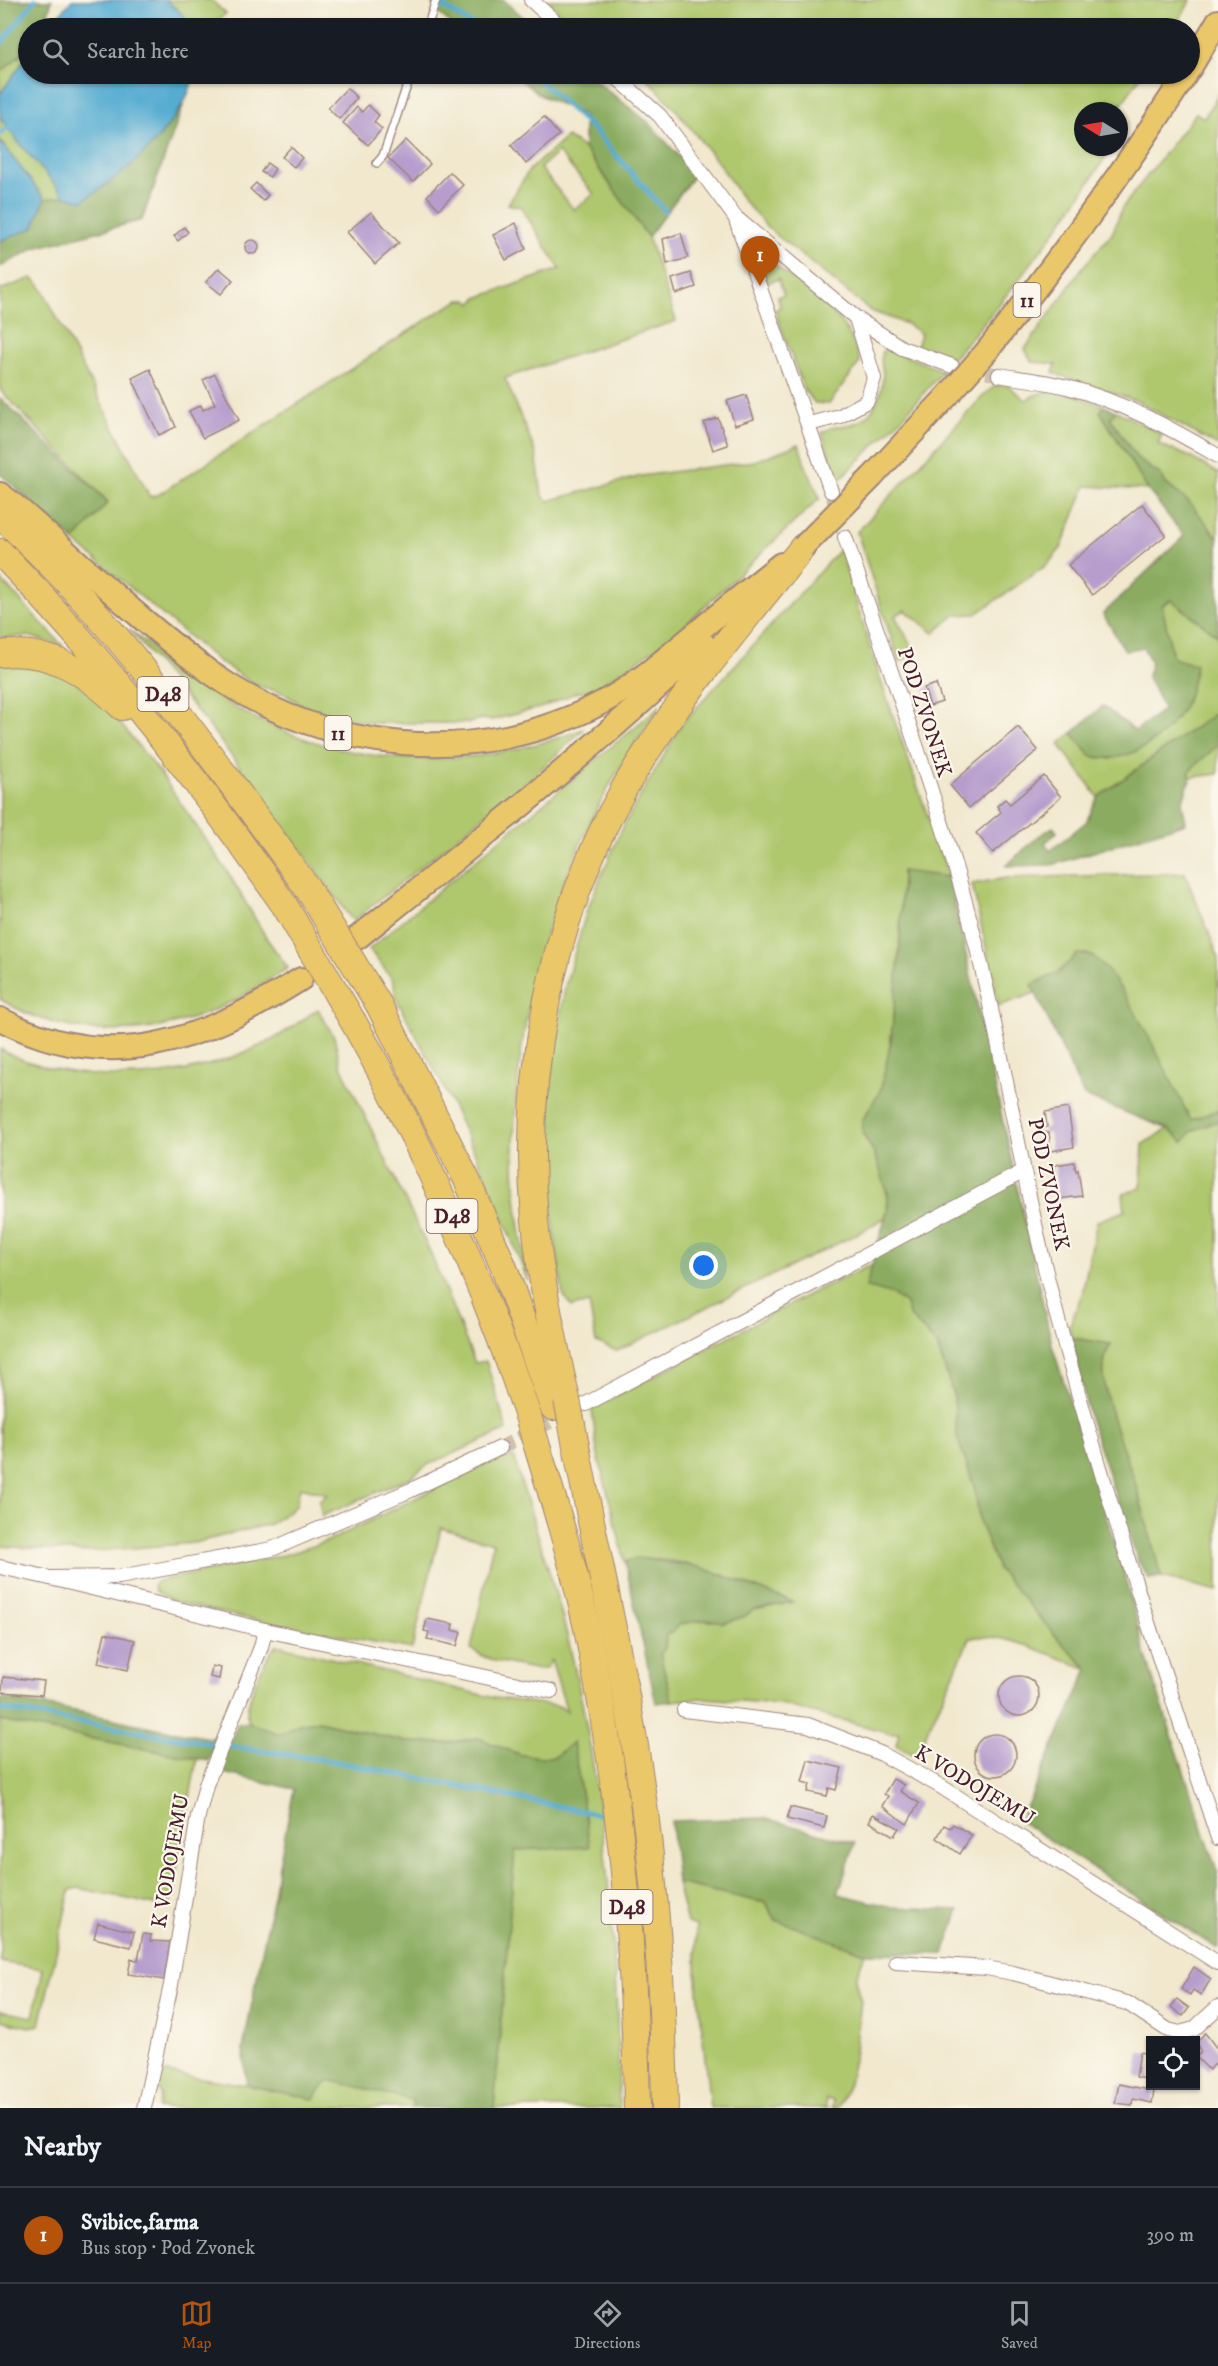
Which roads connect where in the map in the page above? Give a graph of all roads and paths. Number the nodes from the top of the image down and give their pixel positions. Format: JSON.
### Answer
{"nodes":[{"id":1,"x":436,"y":0,"type":"edge"},
{"id":2,"x":531,"y":0,"type":"edge"},
{"id":3,"x":430,"y":18,"type":"edge"},
{"id":4,"x":551,"y":18,"type":"edge"},
{"id":5,"x":1218,"y":21,"type":"edge"},
{"id":6,"x":1200,"y":51,"type":"edge"},
{"id":7,"x":408,"y":84,"type":"edge"},
{"id":8,"x":624,"y":84,"type":"edge"},
{"id":9,"x":1180,"y":84,"type":"edge"},
{"id":10,"x":377,"y":163,"type":"dead end"},
{"id":11,"x":735,"y":217,"type":"junction"},
{"id":12,"x":856,"y":318,"type":"junction"},
{"id":13,"x":952,"y":366,"type":"tunnel mouth"},
{"id":14,"x":999,"y":375,"type":"tunnel mouth"},
{"id":15,"x":809,"y":423,"type":"junction"},
{"id":16,"x":1218,"y":456,"type":"edge"},
{"id":17,"x":831,"y":491,"type":"tunnel mouth"},
{"id":18,"x":0,"y":494,"type":"edge"},
{"id":19,"x":0,"y":515,"type":"edge"},
{"id":20,"x":845,"y":537,"type":"tunnel mouth"},
{"id":21,"x":803,"y":547,"type":"junction"},
{"id":22,"x":0,"y":552,"type":"edge"},
{"id":23,"x":0,"y":654,"type":"edge"},
{"id":24,"x":196,"y":778,"type":"junction"},
{"id":25,"x":357,"y":938,"type":"dead end"},
{"id":26,"x":301,"y":980,"type":"dead end"},
{"id":27,"x":0,"y":1019,"type":"edge"},
{"id":28,"x":1024,"y":1171,"type":"junction"},
{"id":29,"x":568,"y":1413,"type":"junction"},
{"id":30,"x":500,"y":1448,"type":"tunnel mouth"},
{"id":31,"x":0,"y":1567,"type":"edge"},
{"id":32,"x":50,"y":1578,"type":"junction"},
{"id":33,"x":265,"y":1630,"type":"junction"},
{"id":34,"x":551,"y":1690,"type":"dead end"},
{"id":35,"x":684,"y":1710,"type":"dead end"},
{"id":36,"x":1218,"y":1838,"type":"edge"},
{"id":37,"x":896,"y":1962,"type":"dead end"},
{"id":38,"x":1218,"y":1963,"type":"edge"},
{"id":39,"x":1218,"y":2007,"type":"edge"},
{"id":40,"x":144,"y":2108,"type":"edge"},
{"id":41,"x":638,"y":2108,"type":"edge"},
{"id":42,"x":665,"y":2108,"type":"edge"}],
"edges":[{"from":1,"to":3,"type":"lane"},
{"from":2,"to":4,"type":"street"},
{"from":5,"to":6,"type":"main road"},
{"from":7,"to":10,"type":"lane"},
{"from":8,"to":11,"type":"street"},
{"from":9,"to":21,"type":"main road","number":"11","bridge":true},
{"from":11,"to":12,"type":"street"},
{"from":11,"to":15,"type":"street"},
{"from":12,"to":13,"type":"street"},
{"from":12,"to":15,"type":"street"},
{"from":14,"to":16,"type":"street"},
{"from":15,"to":17,"type":"street"},
{"from":18,"to":21,"type":"main road","number":"11"},
{"from":19,"to":29,"type":"highway","number":"D48","bridge":true},
{"from":20,"to":28,"type":"street","name":"POD ZVONEK"},
{"from":21,"to":25,"type":"main road","number":"11"},
{"from":21,"to":29,"type":"highway"},
{"from":22,"to":24,"type":"highway","number":"D48"},
{"from":23,"to":24,"type":"highway"},
{"from":24,"to":41,"type":"highway","number":"D48","bridge":true},
{"from":26,"to":27,"type":"main road"},
{"from":28,"to":29,"type":"street"},
{"from":28,"to":36,"type":"street","name":"POD ZVONEK"},
{"from":29,"to":42,"type":"highway","number":"D48"},
{"from":30,"to":32,"type":"street"},
{"from":31,"to":32,"type":"street"},
{"from":32,"to":33,"type":"street"},
{"from":33,"to":34,"type":"street"},
{"from":33,"to":40,"type":"street","name":"K VODOJEMU"},
{"from":35,"to":38,"type":"street","name":"K VODOJEMU"},
{"from":37,"to":39,"type":"street"}]}
